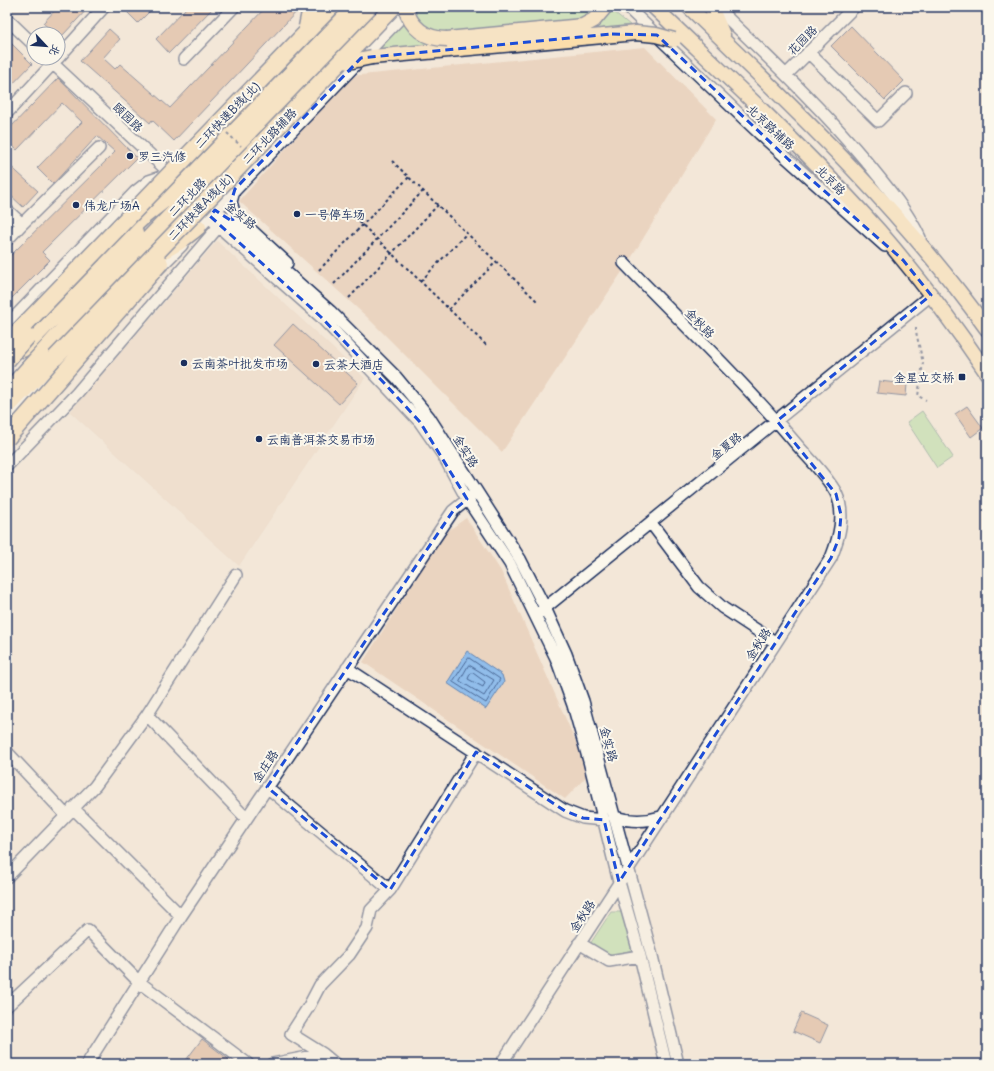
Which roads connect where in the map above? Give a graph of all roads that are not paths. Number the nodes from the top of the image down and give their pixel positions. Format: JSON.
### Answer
{"nodes":[{"id":1,"x":104,"y":7,"type":"edge"},
{"id":2,"x":234,"y":7,"type":"edge"},
{"id":3,"x":310,"y":7,"type":"edge"},
{"id":4,"x":325,"y":7,"type":"edge"},
{"id":5,"x":331,"y":7,"type":"edge"},
{"id":6,"x":393,"y":7,"type":"edge"},
{"id":7,"x":405,"y":7,"type":"edge"},
{"id":8,"x":411,"y":7,"type":"edge"},
{"id":9,"x":605,"y":7,"type":"edge"},
{"id":10,"x":627,"y":7,"type":"edge"},
{"id":11,"x":654,"y":7,"type":"edge"},
{"id":12,"x":689,"y":7,"type":"edge"},
{"id":13,"x":854,"y":7,"type":"edge"},
{"id":14,"x":360,"y":9,"type":"edge"},
{"id":15,"x":714,"y":10,"type":"edge"},
{"id":16,"x":7,"y":20,"type":"edge"},
{"id":17,"x":26,"y":38,"type":"edge"},
{"id":18,"x":66,"y":47,"type":"edge"},
{"id":19,"x":808,"y":52,"type":"junction"},
{"id":20,"x":184,"y":59,"type":"dead end"},
{"id":21,"x":750,"y":65,"type":"junction"},
{"id":22,"x":48,"y":66,"type":"edge"},
{"id":23,"x":61,"y":66,"type":"edge"},
{"id":24,"x":786,"y":75,"type":"junction"},
{"id":25,"x":733,"y":83,"type":"junction"},
{"id":26,"x":280,"y":92,"type":"junction"},
{"id":27,"x":906,"y":93,"type":"dead end"},
{"id":28,"x":7,"y":113,"type":"edge"},
{"id":29,"x":99,"y":148,"type":"dead end"},
{"id":30,"x":252,"y":148,"type":"junction"},
{"id":31,"x":182,"y":162,"type":"junction"},
{"id":32,"x":164,"y":174,"type":"junction"},
{"id":33,"x":187,"y":189,"type":"junction"},
{"id":34,"x":235,"y":190,"type":"junction"},
{"id":35,"x":7,"y":210,"type":"edge"},
{"id":36,"x":213,"y":213,"type":"junction"},
{"id":37,"x":22,"y":224,"type":"junction"},
{"id":38,"x":219,"y":226,"type":"junction"},
{"id":39,"x":199,"y":228,"type":"junction"},
{"id":40,"x":7,"y":240,"type":"edge"},
{"id":41,"x":922,"y":245,"type":"junction"},
{"id":42,"x":111,"y":246,"type":"junction"},
{"id":43,"x":903,"y":260,"type":"junction"},
{"id":44,"x":624,"y":262,"type":"dead end"},
{"id":45,"x":87,"y":284,"type":"junction"},
{"id":46,"x":302,"y":286,"type":"junction"},
{"id":47,"x":931,"y":295,"type":"junction"},
{"id":48,"x":7,"y":325,"type":"edge"},
{"id":49,"x":987,"y":328,"type":"edge"},
{"id":50,"x":7,"y":343,"type":"edge"},
{"id":51,"x":7,"y":351,"type":"edge"},
{"id":52,"x":7,"y":360,"type":"edge"},
{"id":53,"x":7,"y":367,"type":"edge"},
{"id":54,"x":987,"y":373,"type":"edge"},
{"id":55,"x":7,"y":391,"type":"edge"},
{"id":56,"x":7,"y":407,"type":"edge"},
{"id":57,"x":7,"y":415,"type":"edge"},
{"id":58,"x":777,"y":422,"type":"junction"},
{"id":59,"x":7,"y":438,"type":"edge"},
{"id":60,"x":7,"y":466,"type":"edge"},
{"id":61,"x":476,"y":492,"type":"junction"},
{"id":62,"x":467,"y":499,"type":"junction"},
{"id":63,"x":650,"y":523,"type":"junction"},
{"id":64,"x":236,"y":574,"type":"dead end"},
{"id":65,"x":545,"y":608,"type":"junction"},
{"id":66,"x":536,"y":615,"type":"junction"},
{"id":67,"x":775,"y":642,"type":"junction"},
{"id":68,"x":347,"y":668,"type":"junction"},
{"id":69,"x":147,"y":715,"type":"junction"},
{"id":70,"x":7,"y":752,"type":"edge"},
{"id":71,"x":476,"y":752,"type":"junction"},
{"id":72,"x":267,"y":787,"type":"junction"},
{"id":73,"x":70,"y":812,"type":"junction"},
{"id":74,"x":661,"y":817,"type":"junction"},
{"id":75,"x":246,"y":818,"type":"junction"},
{"id":76,"x":609,"y":819,"type":"junction"},
{"id":77,"x":628,"y":871,"type":"junction"},
{"id":78,"x":7,"y":876,"type":"edge"},
{"id":79,"x":618,"y":882,"type":"junction"},
{"id":80,"x":390,"y":890,"type":"junction"},
{"id":81,"x":181,"y":916,"type":"junction"},
{"id":82,"x":579,"y":943,"type":"junction"},
{"id":83,"x":640,"y":956,"type":"junction"},
{"id":84,"x":139,"y":982,"type":"junction"},
{"id":85,"x":7,"y":1006,"type":"edge"},
{"id":86,"x":323,"y":1054,"type":"junction"},
{"id":87,"x":87,"y":1064,"type":"edge"},
{"id":88,"x":248,"y":1064,"type":"edge"},
{"id":89,"x":272,"y":1064,"type":"edge"},
{"id":90,"x":335,"y":1064,"type":"edge"},
{"id":91,"x":501,"y":1064,"type":"edge"},
{"id":92,"x":666,"y":1064,"type":"edge"},
{"id":93,"x":678,"y":1064,"type":"edge"}],
"edges":[{"from":1,"to":18,"type":"street"},
{"from":2,"to":20,"type":"street"},
{"from":3,"to":26,"type":"main road","bridge":true},
{"from":4,"to":32,"type":"street"},
{"from":5,"to":31,"type":"highway","name":"二环快速B线(北)","bridge":true},
{"from":6,"to":30,"type":"highway","name":"二环快速A线(北)","bridge":true},
{"from":7,"to":9,"type":"main road","bridge":true},
{"from":8,"to":34,"type":"street","name":"二环北路辅路"},
{"from":10,"to":43,"type":"street","name":"北京路辅路"},
{"from":11,"to":25,"type":"main road","name":"北京路"},
{"from":12,"to":21,"type":"main road","name":"北京路"},
{"from":13,"to":19,"type":"street","name":"花园路"},
{"from":14,"to":26,"type":"main road","name":"二环北路"},
{"from":15,"to":21,"type":"main road"},
{"from":15,"to":24,"type":"street"},
{"from":16,"to":17,"type":"street"},
{"from":19,"to":24,"type":"street","name":"花园路"},
{"from":19,"to":27,"type":"street"},
{"from":21,"to":41,"type":"main road","name":"北京路"},
{"from":22,"to":28,"type":"street"},
{"from":23,"to":32,"type":"street","name":"颐园路"},
{"from":24,"to":41,"type":"street"},
{"from":25,"to":26,"type":"main road","bridge":true},
{"from":25,"to":43,"type":"main road","name":"北京路"},
{"from":26,"to":33,"type":"main road","name":"二环北路"},
{"from":29,"to":37,"type":"street"},
{"from":30,"to":56,"type":"highway","name":"二环快速A线(北)","bridge":true},
{"from":30,"to":59,"type":"highway","bridge":true},
{"from":31,"to":50,"type":"highway","name":"二环快速B线(北)","bridge":true},
{"from":31,"to":52,"type":"highway","bridge":true},
{"from":32,"to":33,"type":"street","name":"颐园路"},
{"from":32,"to":42,"type":"main road"},
{"from":32,"to":48,"type":"street"},
{"from":33,"to":36,"type":"street","name":"金实路"},
{"from":33,"to":42,"type":"highway"},
{"from":33,"to":45,"type":"main road","name":"二环北路"},
{"from":34,"to":36,"type":"street","name":"二环北路辅路"},
{"from":34,"to":46,"type":"street"},
{"from":35,"to":37,"type":"street"},
{"from":36,"to":38,"type":"street","name":"金实路"},
{"from":36,"to":39,"type":"street","name":"二环北路辅路"},
{"from":36,"to":46,"type":"street","name":"金实路"},
{"from":37,"to":40,"type":"street"},
{"from":38,"to":60,"type":"street"},
{"from":38,"to":62,"type":"street","name":"金实路"},
{"from":39,"to":45,"type":"main road"},
{"from":39,"to":57,"type":"street","name":"二环北路辅路"},
{"from":41,"to":49,"type":"main road","name":"北京路"},
{"from":42,"to":45,"type":"highway"},
{"from":43,"to":47,"type":"main road","name":"北京路"},
{"from":44,"to":58,"type":"street","name":"金秋路"},
{"from":45,"to":51,"type":"highway"},
{"from":45,"to":53,"type":"main road","name":"二环北路"},
{"from":45,"to":55,"type":"main road","name":"二环北路"},
{"from":46,"to":61,"type":"street","name":"金实路"},
{"from":47,"to":54,"type":"main road","name":"北京路"},
{"from":47,"to":58,"type":"street","name":"金夏路"},
{"from":58,"to":63,"type":"street","name":"金夏路"},
{"from":58,"to":67,"type":"street","name":"金秋路"},
{"from":61,"to":62,"type":"street","name":"金庄路"},
{"from":61,"to":65,"type":"street","name":"金实路"},
{"from":62,"to":66,"type":"street","name":"金实路"},
{"from":62,"to":68,"type":"street","name":"金庄路"},
{"from":63,"to":65,"type":"street","name":"金夏路"},
{"from":63,"to":67,"type":"street"},
{"from":64,"to":69,"type":"street"},
{"from":65,"to":66,"type":"street","name":"金夏路"},
{"from":65,"to":76,"type":"street","name":"金实路"},
{"from":66,"to":76,"type":"street","name":"金实路"},
{"from":67,"to":74,"type":"street","name":"金秋路"},
{"from":68,"to":71,"type":"street"},
{"from":68,"to":72,"type":"street","name":"金庄路"},
{"from":69,"to":73,"type":"street"},
{"from":69,"to":75,"type":"street"},
{"from":70,"to":73,"type":"street"},
{"from":71,"to":76,"type":"street"},
{"from":71,"to":80,"type":"street"},
{"from":72,"to":75,"type":"street","name":"金庄路"},
{"from":72,"to":80,"type":"street"},
{"from":73,"to":78,"type":"street"},
{"from":73,"to":81,"type":"street"},
{"from":74,"to":76,"type":"street"},
{"from":74,"to":77,"type":"street","name":"金秋路"},
{"from":75,"to":81,"type":"street","name":"金庄路"},
{"from":76,"to":77,"type":"street","name":"金实路"},
{"from":76,"to":79,"type":"street","name":"金实路"},
{"from":77,"to":79,"type":"street","name":"金秋路"},
{"from":77,"to":93,"type":"street","name":"金实路"},
{"from":79,"to":82,"type":"street","name":"金秋路"},
{"from":79,"to":83,"type":"street","name":"金实路"},
{"from":80,"to":86,"type":"street"},
{"from":81,"to":84,"type":"street","name":"金庄路"},
{"from":82,"to":83,"type":"street"},
{"from":82,"to":91,"type":"street","name":"金秋路"},
{"from":83,"to":92,"type":"street","name":"金实路"},
{"from":84,"to":85,"type":"street"},
{"from":84,"to":87,"type":"street","name":"金庄路"},
{"from":84,"to":88,"type":"street"},
{"from":86,"to":89,"type":"street"},
{"from":86,"to":90,"type":"street"}]}
